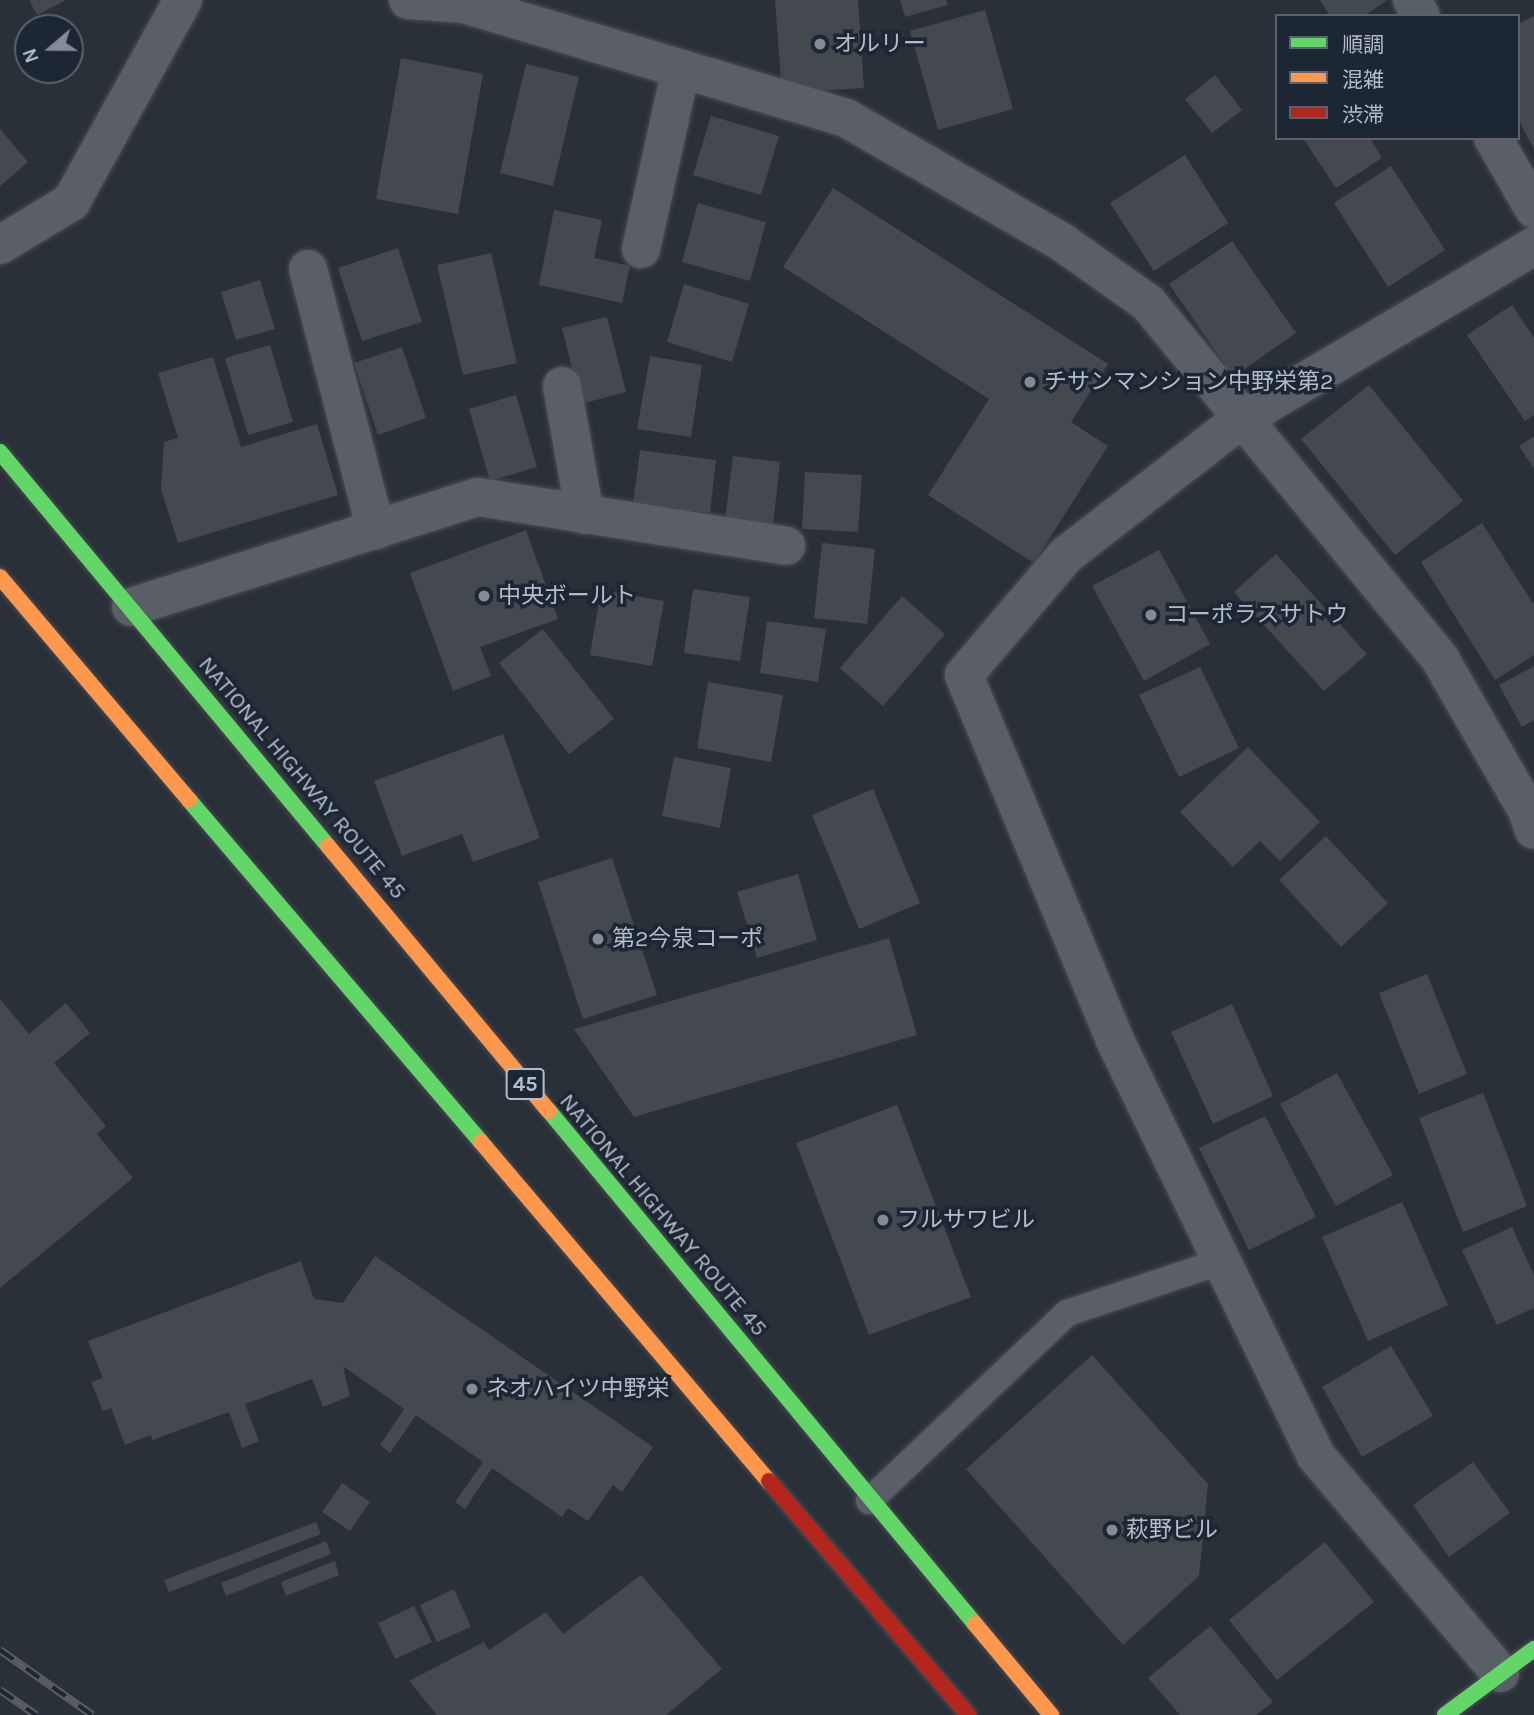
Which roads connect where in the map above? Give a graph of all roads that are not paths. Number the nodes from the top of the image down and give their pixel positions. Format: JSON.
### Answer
{"nodes":[{"id":1,"x":183,"y":0,"type":"edge"},
{"id":2,"x":408,"y":0,"type":"edge"},
{"id":3,"x":464,"y":2,"type":"edge"},
{"id":4,"x":681,"y":69,"type":"junction"},
{"id":5,"x":1494,"y":140,"type":"edge"},
{"id":6,"x":1534,"y":209,"type":"edge"},
{"id":7,"x":0,"y":245,"type":"edge"},
{"id":8,"x":1534,"y":246,"type":"edge"},
{"id":9,"x":642,"y":249,"type":"dead end"},
{"id":10,"x":308,"y":269,"type":"dead end"},
{"id":11,"x":562,"y":386,"type":"dead end"},
{"id":12,"x":1240,"y":420,"type":"junction"},
{"id":13,"x":0,"y":452,"type":"edge"},
{"id":14,"x":585,"y":514,"type":"junction"},
{"id":15,"x":376,"y":530,"type":"junction"},
{"id":16,"x":786,"y":546,"type":"dead end"},
{"id":17,"x":0,"y":577,"type":"edge"},
{"id":18,"x":131,"y":607,"type":"junction"},
{"id":19,"x":1532,"y":815,"type":"edge"},
{"id":20,"x":1222,"y":1261,"type":"junction"},
{"id":21,"x":869,"y":1501,"type":"junction"},
{"id":22,"x":1534,"y":1649,"type":"edge"},
{"id":23,"x":1500,"y":1673,"type":"junction"},
{"id":24,"x":968,"y":1715,"type":"edge"},
{"id":25,"x":1051,"y":1715,"type":"edge"},
{"id":26,"x":1445,"y":1715,"type":"edge"}],
"edges":[{"from":1,"to":7,"type":"street"},
{"from":2,"to":3,"type":"street"},
{"from":3,"to":4,"type":"street"},
{"from":4,"to":9,"type":"street"},
{"from":4,"to":12,"type":"street"},
{"from":5,"to":6,"type":"street"},
{"from":8,"to":12,"type":"street"},
{"from":10,"to":15,"type":"street"},
{"from":11,"to":14,"type":"street"},
{"from":12,"to":19,"type":"street"},
{"from":12,"to":20,"type":"street"},
{"from":13,"to":18,"type":"main road","name":"NATIONAL HIGHWAY ROUTE 45","number":"45"},
{"from":14,"to":15,"type":"street"},
{"from":14,"to":16,"type":"street"},
{"from":15,"to":18,"type":"street"},
{"from":17,"to":24,"type":"main road"},
{"from":18,"to":21,"type":"main road","name":"NATIONAL HIGHWAY ROUTE 45","number":"45"},
{"from":20,"to":21,"type":"lane"},
{"from":20,"to":23,"type":"street"},
{"from":21,"to":25,"type":"main road","name":"NATIONAL HIGHWAY ROUTE 45","number":"45"},
{"from":22,"to":23,"type":"main road"},
{"from":23,"to":26,"type":"main road"}]}
